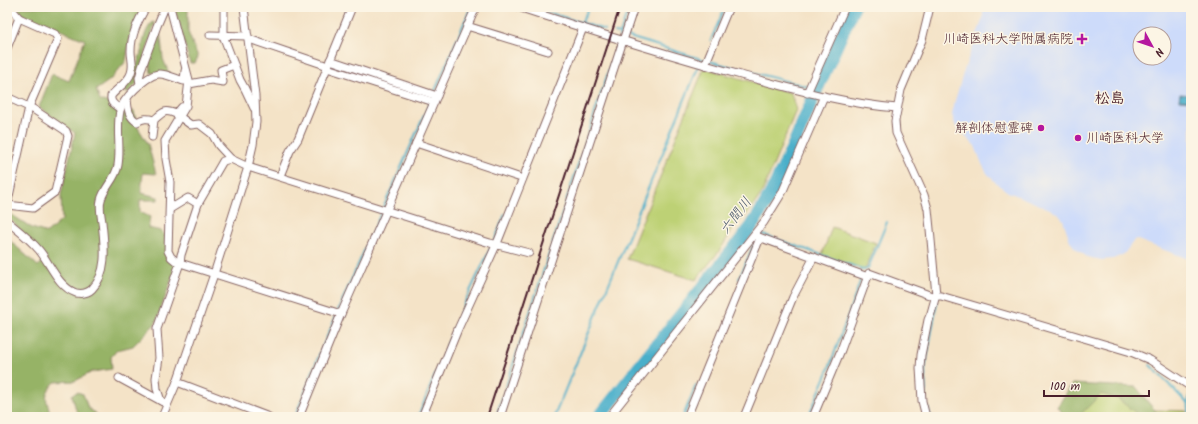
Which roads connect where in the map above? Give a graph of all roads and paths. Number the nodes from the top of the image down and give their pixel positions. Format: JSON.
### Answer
{"nodes":[{"id":1,"x":10,"y":7,"type":"edge"},
{"id":2,"x":146,"y":7,"type":"edge"},
{"id":3,"x":166,"y":7,"type":"edge"},
{"id":4,"x":224,"y":7,"type":"edge"},
{"id":5,"x":244,"y":7,"type":"edge"},
{"id":6,"x":352,"y":7,"type":"edge"},
{"id":7,"x":476,"y":7,"type":"edge"},
{"id":8,"x":518,"y":7,"type":"edge"},
{"id":9,"x":634,"y":7,"type":"edge"},
{"id":10,"x":729,"y":7,"type":"edge"},
{"id":11,"x":845,"y":7,"type":"edge"},
{"id":12,"x":930,"y":7,"type":"edge"},
{"id":13,"x":19,"y":18,"type":"junction"},
{"id":14,"x":467,"y":26,"type":"junction"},
{"id":15,"x":580,"y":27,"type":"junction"},
{"id":16,"x":210,"y":35,"type":"dead end"},
{"id":17,"x":224,"y":35,"type":"junction"},
{"id":18,"x":248,"y":37,"type":"junction"},
{"id":19,"x":622,"y":38,"type":"junction"},
{"id":20,"x":7,"y":48,"type":"edge"},
{"id":21,"x":548,"y":51,"type":"dead end"},
{"id":22,"x":704,"y":63,"type":"junction"},
{"id":23,"x":328,"y":64,"type":"junction"},
{"id":24,"x":234,"y":65,"type":"junction"},
{"id":25,"x":187,"y":69,"type":"junction"},
{"id":26,"x":140,"y":84,"type":"junction"},
{"id":27,"x":189,"y":84,"type":"junction"},
{"id":28,"x":808,"y":90,"type":"junction"},
{"id":29,"x":823,"y":96,"type":"junction"},
{"id":30,"x":7,"y":98,"type":"edge"},
{"id":31,"x":433,"y":98,"type":"junction"},
{"id":32,"x":127,"y":99,"type":"junction"},
{"id":33,"x":188,"y":99,"type":"junction"},
{"id":34,"x":29,"y":107,"type":"junction"},
{"id":35,"x":897,"y":108,"type":"junction"},
{"id":36,"x":120,"y":109,"type":"junction"},
{"id":37,"x":255,"y":111,"type":"junction"},
{"id":38,"x":180,"y":117,"type":"junction"},
{"id":39,"x":154,"y":120,"type":"junction"},
{"id":40,"x":152,"y":137,"type":"dead end"},
{"id":41,"x":416,"y":143,"type":"junction"},
{"id":42,"x":231,"y":159,"type":"junction"},
{"id":43,"x":248,"y":167,"type":"junction"},
{"id":44,"x":280,"y":176,"type":"junction"},
{"id":45,"x":518,"y":177,"type":"dead end"},
{"id":46,"x":198,"y":204,"type":"junction"},
{"id":47,"x":7,"y":205,"type":"edge"},
{"id":48,"x":170,"y":209,"type":"junction"},
{"id":49,"x":384,"y":209,"type":"junction"},
{"id":50,"x":7,"y":221,"type":"edge"},
{"id":51,"x":757,"y":235,"type":"junction"},
{"id":52,"x":494,"y":244,"type":"junction"},
{"id":53,"x":529,"y":253,"type":"dead end"},
{"id":54,"x":814,"y":257,"type":"junction"},
{"id":55,"x":180,"y":263,"type":"junction"},
{"id":56,"x":214,"y":274,"type":"junction"},
{"id":57,"x":865,"y":276,"type":"junction"},
{"id":58,"x":936,"y":295,"type":"junction"},
{"id":59,"x":338,"y":313,"type":"junction"},
{"id":60,"x":119,"y":378,"type":"dead end"},
{"id":61,"x":177,"y":382,"type":"junction"},
{"id":62,"x":1191,"y":387,"type":"edge"},
{"id":63,"x":164,"y":403,"type":"junction"},
{"id":64,"x":162,"y":417,"type":"edge"},
{"id":65,"x":269,"y":417,"type":"edge"},
{"id":66,"x":299,"y":417,"type":"edge"},
{"id":67,"x":422,"y":417,"type":"edge"},
{"id":68,"x":500,"y":417,"type":"edge"},
{"id":69,"x":609,"y":417,"type":"edge"},
{"id":70,"x":687,"y":417,"type":"edge"},
{"id":71,"x":744,"y":417,"type":"edge"},
{"id":72,"x":813,"y":417,"type":"edge"},
{"id":73,"x":926,"y":417,"type":"edge"}],
"edges":[{"from":1,"to":13,"type":"street"},
{"from":2,"to":36,"type":"street"},
{"from":3,"to":25,"type":"street"},
{"from":3,"to":26,"type":"street"},
{"from":4,"to":17,"type":"street"},
{"from":5,"to":18,"type":"street"},
{"from":6,"to":23,"type":"street"},
{"from":7,"to":14,"type":"street"},
{"from":8,"to":15,"type":"street"},
{"from":9,"to":19,"type":"street"},
{"from":10,"to":22,"type":"street"},
{"from":11,"to":28,"type":"street"},
{"from":12,"to":35,"type":"street"},
{"from":13,"to":20,"type":"street"},
{"from":13,"to":34,"type":"street"},
{"from":14,"to":21,"type":"street"},
{"from":14,"to":31,"type":"street"},
{"from":15,"to":19,"type":"street"},
{"from":15,"to":52,"type":"street"},
{"from":16,"to":17,"type":"street"},
{"from":17,"to":18,"type":"street"},
{"from":17,"to":24,"type":"street"},
{"from":18,"to":23,"type":"street"},
{"from":18,"to":37,"type":"street"},
{"from":19,"to":22,"type":"street"},
{"from":19,"to":68,"type":"street"},
{"from":22,"to":28,"type":"street"},
{"from":23,"to":31,"type":"street"},
{"from":23,"to":44,"type":"street"},
{"from":24,"to":27,"type":"street"},
{"from":24,"to":37,"type":"street"},
{"from":25,"to":26,"type":"street"},
{"from":25,"to":27,"type":"street"},
{"from":26,"to":32,"type":"street"},
{"from":27,"to":33,"type":"street"},
{"from":28,"to":29,"type":"street"},
{"from":29,"to":35,"type":"street"},
{"from":29,"to":51,"type":"street"},
{"from":30,"to":34,"type":"street"},
{"from":31,"to":41,"type":"street"},
{"from":32,"to":36,"type":"street"},
{"from":32,"to":39,"type":"street"},
{"from":33,"to":38,"type":"street"},
{"from":33,"to":39,"type":"street"},
{"from":34,"to":47,"type":"street"},
{"from":34,"to":47,"type":"street"},
{"from":35,"to":58,"type":"street"},
{"from":36,"to":50,"type":"street"},
{"from":37,"to":43,"type":"street"},
{"from":38,"to":42,"type":"street"},
{"from":38,"to":48,"type":"street"},
{"from":39,"to":40,"type":"street"},
{"from":41,"to":45,"type":"street"},
{"from":41,"to":49,"type":"street"},
{"from":42,"to":43,"type":"street"},
{"from":42,"to":46,"type":"street"},
{"from":43,"to":44,"type":"street"},
{"from":43,"to":56,"type":"street"},
{"from":44,"to":49,"type":"street"},
{"from":46,"to":48,"type":"street"},
{"from":46,"to":55,"type":"street"},
{"from":48,"to":55,"type":"street"},
{"from":49,"to":52,"type":"street"},
{"from":49,"to":59,"type":"street"},
{"from":51,"to":54,"type":"street"},
{"from":51,"to":69,"type":"street"},
{"from":51,"to":70,"type":"street"},
{"from":52,"to":53,"type":"street"},
{"from":52,"to":67,"type":"street"},
{"from":54,"to":57,"type":"street"},
{"from":54,"to":71,"type":"street"},
{"from":55,"to":56,"type":"street"},
{"from":55,"to":63,"type":"street"},
{"from":56,"to":59,"type":"street"},
{"from":56,"to":61,"type":"street"},
{"from":57,"to":58,"type":"street"},
{"from":57,"to":72,"type":"street"},
{"from":58,"to":62,"type":"street"},
{"from":58,"to":73,"type":"street"},
{"from":59,"to":66,"type":"street"},
{"from":60,"to":63,"type":"street"},
{"from":61,"to":63,"type":"street"},
{"from":61,"to":65,"type":"street"},
{"from":63,"to":64,"type":"street"}]}
